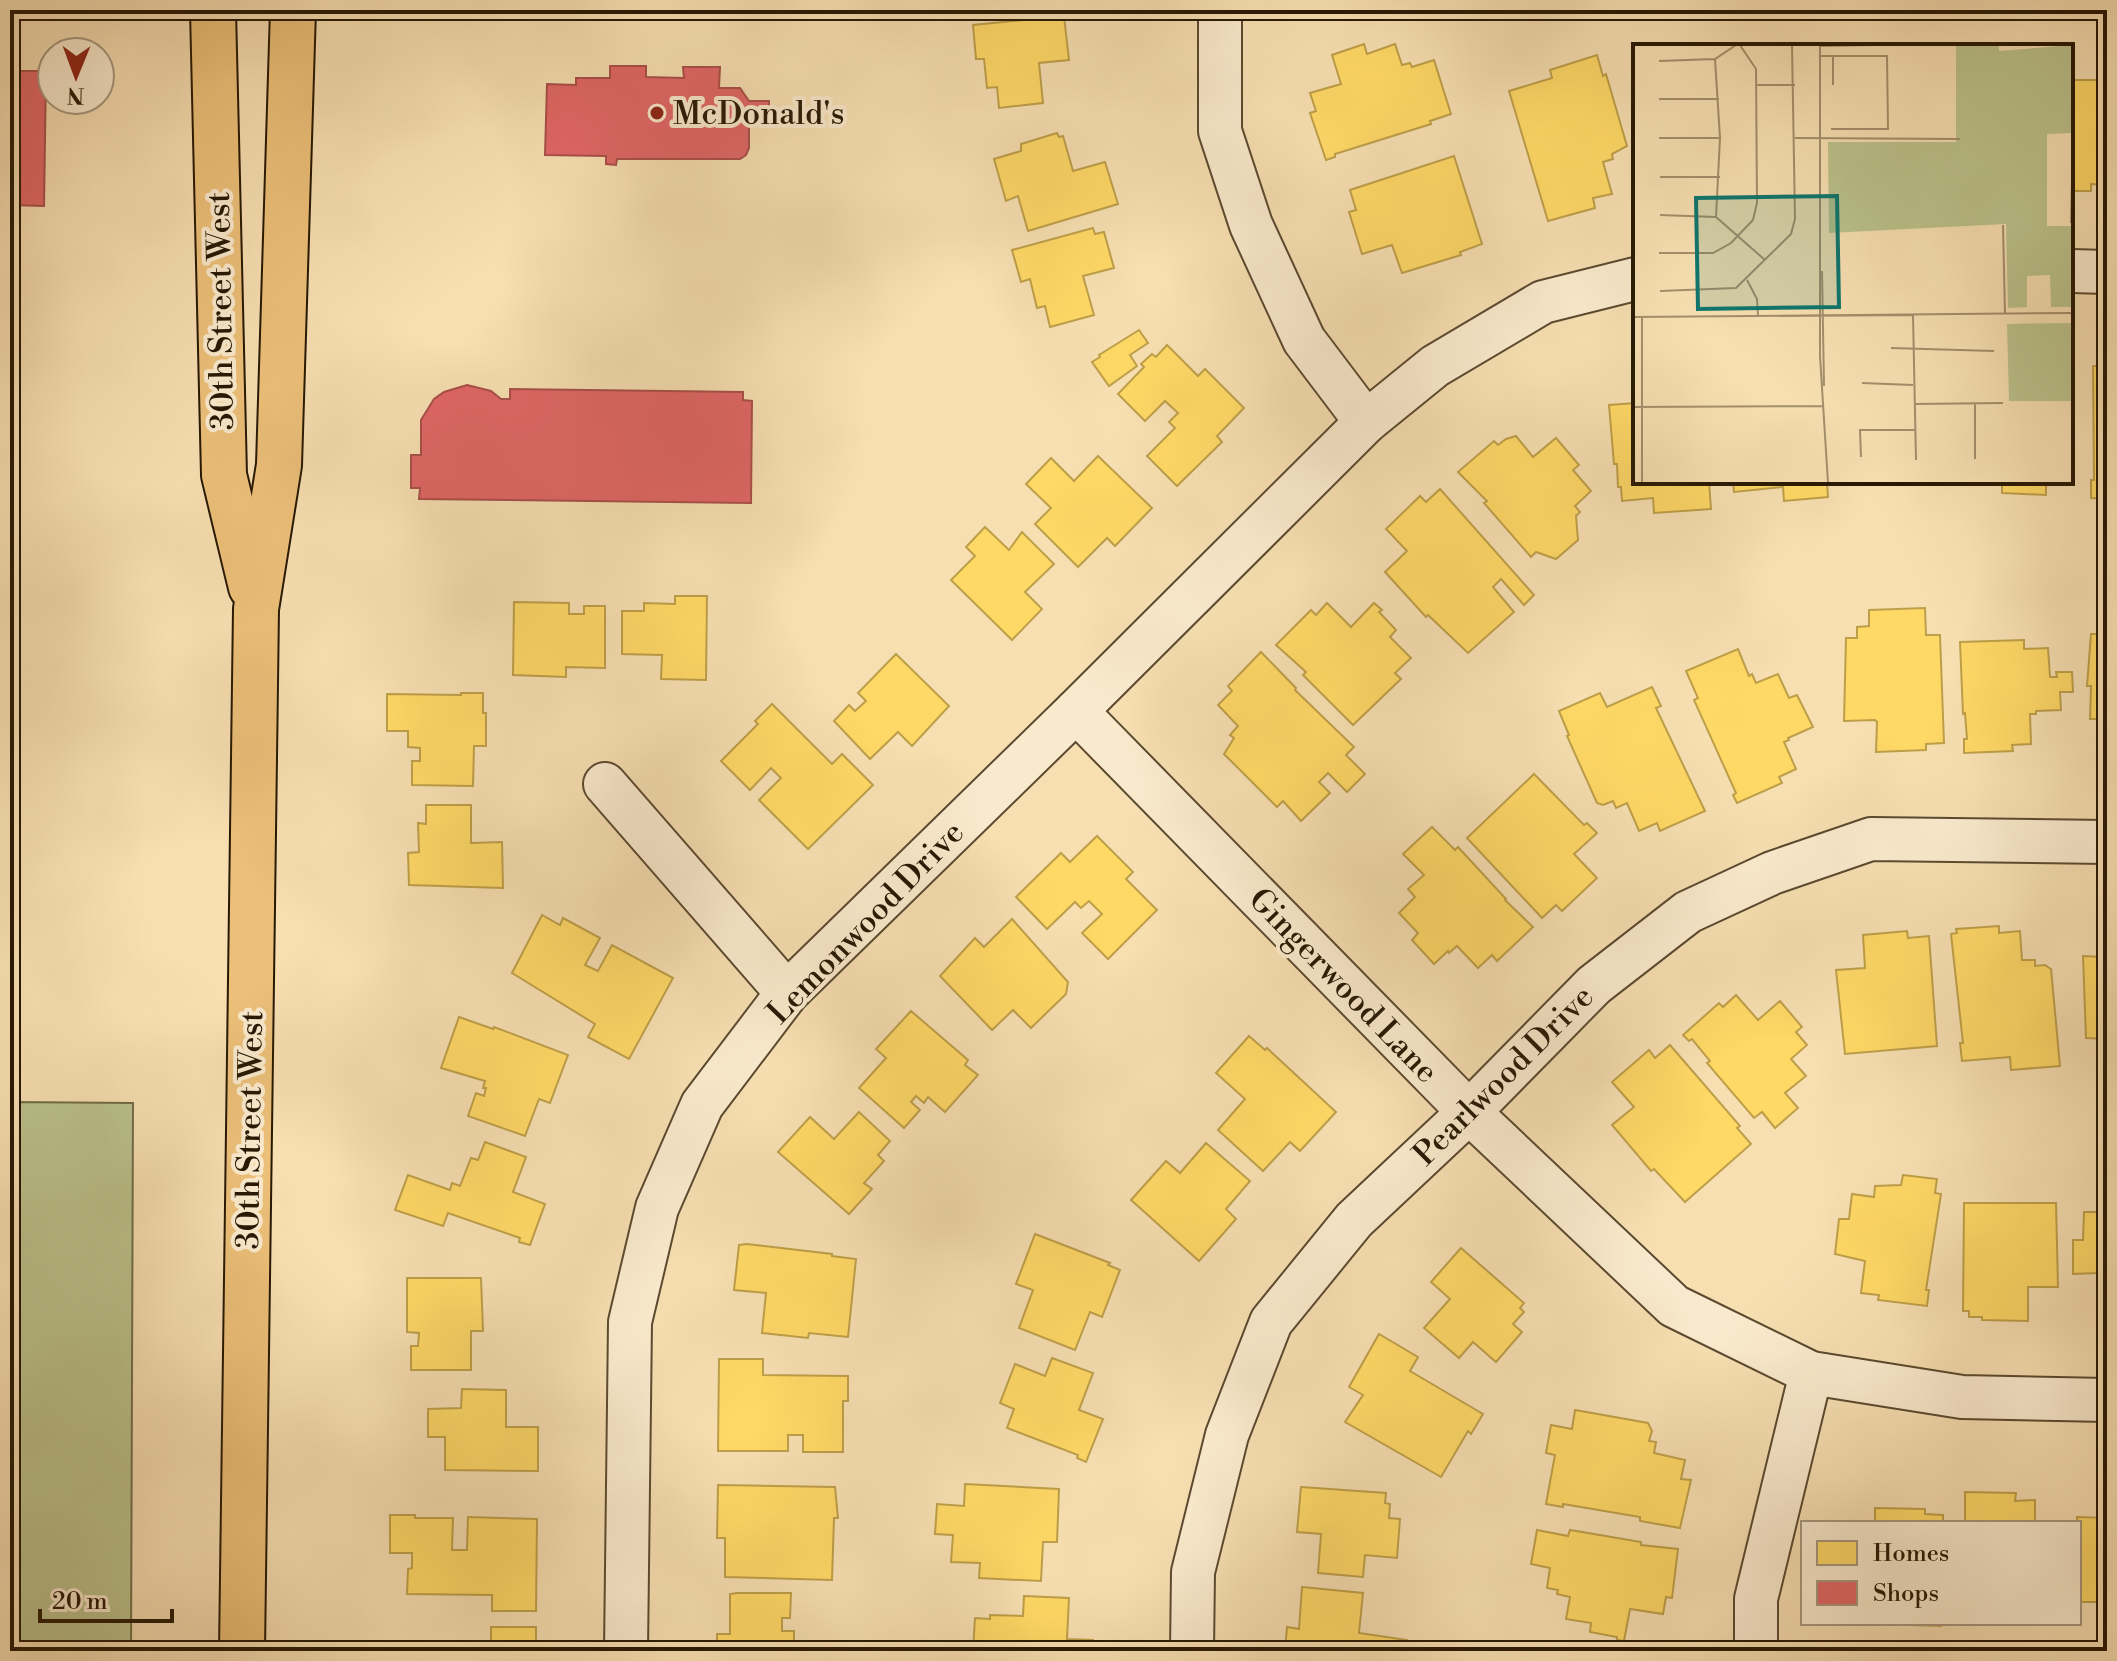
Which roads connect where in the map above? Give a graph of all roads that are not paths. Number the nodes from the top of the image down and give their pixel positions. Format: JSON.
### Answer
{"nodes":[{"id":1,"x":213,"y":10,"type":"edge"},
{"id":2,"x":293,"y":10,"type":"edge"},
{"id":3,"x":1220,"y":10,"type":"edge"},
{"id":4,"x":2073,"y":271,"type":"edge"},
{"id":5,"x":2107,"y":272,"type":"edge"},
{"id":6,"x":1633,"y":280,"type":"edge"},
{"id":7,"x":1366,"y":422,"type":"junction"},
{"id":8,"x":256,"y":609,"type":"junction"},
{"id":9,"x":1076,"y":711,"type":"junction"},
{"id":10,"x":605,"y":784,"type":"dead end"},
{"id":11,"x":2107,"y":842,"type":"edge"},
{"id":12,"x":787,"y":993,"type":"junction"},
{"id":13,"x":1469,"y":1112,"type":"junction"},
{"id":14,"x":1811,"y":1373,"type":"junction"},
{"id":15,"x":2107,"y":1400,"type":"edge"},
{"id":16,"x":242,"y":1651,"type":"edge"},
{"id":17,"x":626,"y":1651,"type":"edge"},
{"id":18,"x":1192,"y":1651,"type":"edge"},
{"id":19,"x":1756,"y":1651,"type":"edge"}],
"edges":[{"from":1,"to":8,"type":"main road","name":"30th Street West"},
{"from":2,"to":8,"type":"main road","name":"30th Street West"},
{"from":3,"to":7,"type":"street"},
{"from":4,"to":5,"type":"street"},
{"from":6,"to":7,"type":"street","name":"Lemonwood Drive"},
{"from":7,"to":9,"type":"street","name":"Lemonwood Drive"},
{"from":8,"to":16,"type":"main road","name":"30th Street West"},
{"from":9,"to":12,"type":"street","name":"Lemonwood Drive"},
{"from":9,"to":13,"type":"street","name":"Gingerwood Lane"},
{"from":10,"to":12,"type":"street"},
{"from":11,"to":13,"type":"street","name":"Pearlwood Drive"},
{"from":12,"to":17,"type":"street","name":"Lemonwood Drive"},
{"from":13,"to":14,"type":"street","name":"Gingerwood Lane"},
{"from":13,"to":18,"type":"street","name":"Pearlwood Drive"},
{"from":14,"to":15,"type":"street","name":"Gingerwood Lane"},
{"from":14,"to":19,"type":"street"}]}
